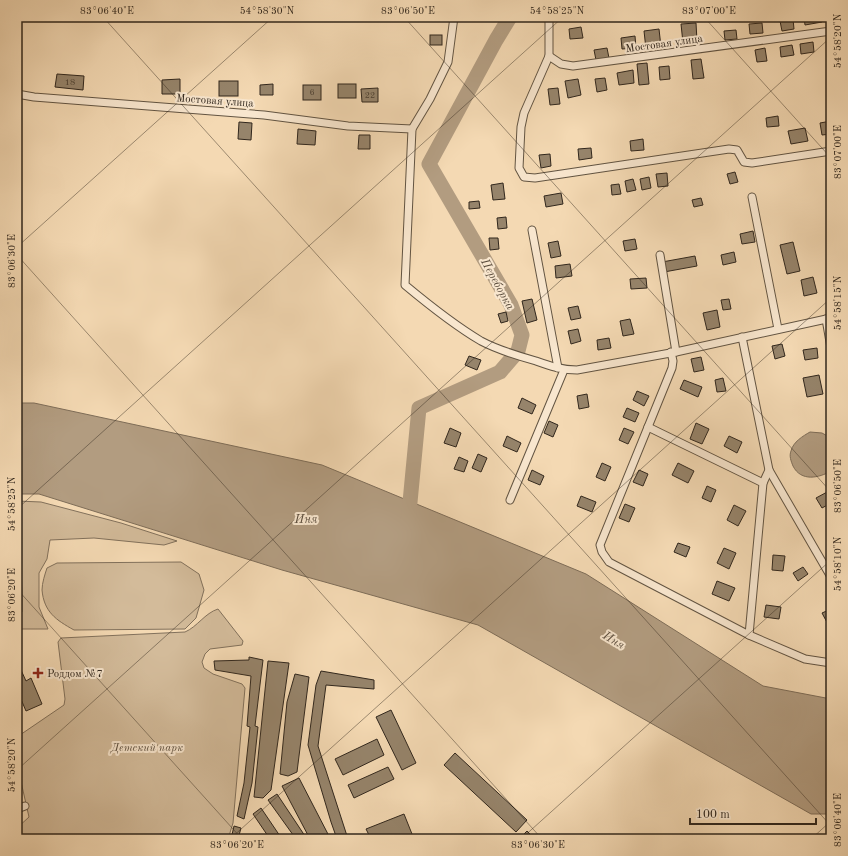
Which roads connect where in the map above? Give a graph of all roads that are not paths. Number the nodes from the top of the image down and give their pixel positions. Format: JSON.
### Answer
{"nodes":[{"id":1,"x":454,"y":17,"type":"edge"},
{"id":2,"x":549,"y":17,"type":"edge"},
{"id":3,"x":831,"y":31,"type":"edge"},
{"id":4,"x":549,"y":56,"type":"junction"},
{"id":5,"x":17,"y":94,"type":"edge"},
{"id":6,"x":412,"y":128,"type":"junction"},
{"id":7,"x":831,"y":151,"type":"edge"},
{"id":8,"x":752,"y":197,"type":"dead end"},
{"id":9,"x":532,"y":230,"type":"dead end"},
{"id":10,"x":660,"y":255,"type":"dead end"},
{"id":11,"x":828,"y":318,"type":"edge"},
{"id":12,"x":778,"y":329,"type":"junction"},
{"id":13,"x":742,"y":337,"type":"junction"},
{"id":14,"x":831,"y":348,"type":"edge"},
{"id":15,"x":674,"y":352,"type":"junction"},
{"id":16,"x":561,"y":369,"type":"junction"},
{"id":17,"x":648,"y":427,"type":"junction"},
{"id":18,"x":769,"y":470,"type":"junction"},
{"id":19,"x":763,"y":482,"type":"junction"},
{"id":20,"x":510,"y":500,"type":"dead end"},
{"id":21,"x":831,"y":576,"type":"edge"},
{"id":22,"x":749,"y":635,"type":"junction"},
{"id":23,"x":831,"y":663,"type":"edge"},
{"id":24,"x":25,"y":806,"type":"dead end"},
{"id":25,"x":17,"y":809,"type":"edge"}],
"edges":[{"from":1,"to":6,"type":"street"},
{"from":2,"to":4,"type":"street"},
{"from":3,"to":4,"type":"street","name":"Мостовая улица"},
{"from":4,"to":7,"type":"street"},
{"from":5,"to":6,"type":"street","name":"Мостовая улица"},
{"from":6,"to":16,"type":"street"},
{"from":8,"to":12,"type":"street"},
{"from":9,"to":16,"type":"street"},
{"from":10,"to":15,"type":"street"},
{"from":11,"to":12,"type":"street"},
{"from":11,"to":14,"type":"street"},
{"from":12,"to":13,"type":"street"},
{"from":13,"to":15,"type":"street"},
{"from":13,"to":18,"type":"street"},
{"from":15,"to":16,"type":"street"},
{"from":15,"to":17,"type":"street"},
{"from":16,"to":20,"type":"street"},
{"from":17,"to":19,"type":"street"},
{"from":17,"to":22,"type":"street"},
{"from":18,"to":19,"type":"street"},
{"from":18,"to":21,"type":"street"},
{"from":19,"to":22,"type":"street"},
{"from":22,"to":23,"type":"street"},
{"from":24,"to":25,"type":"street"}]}
